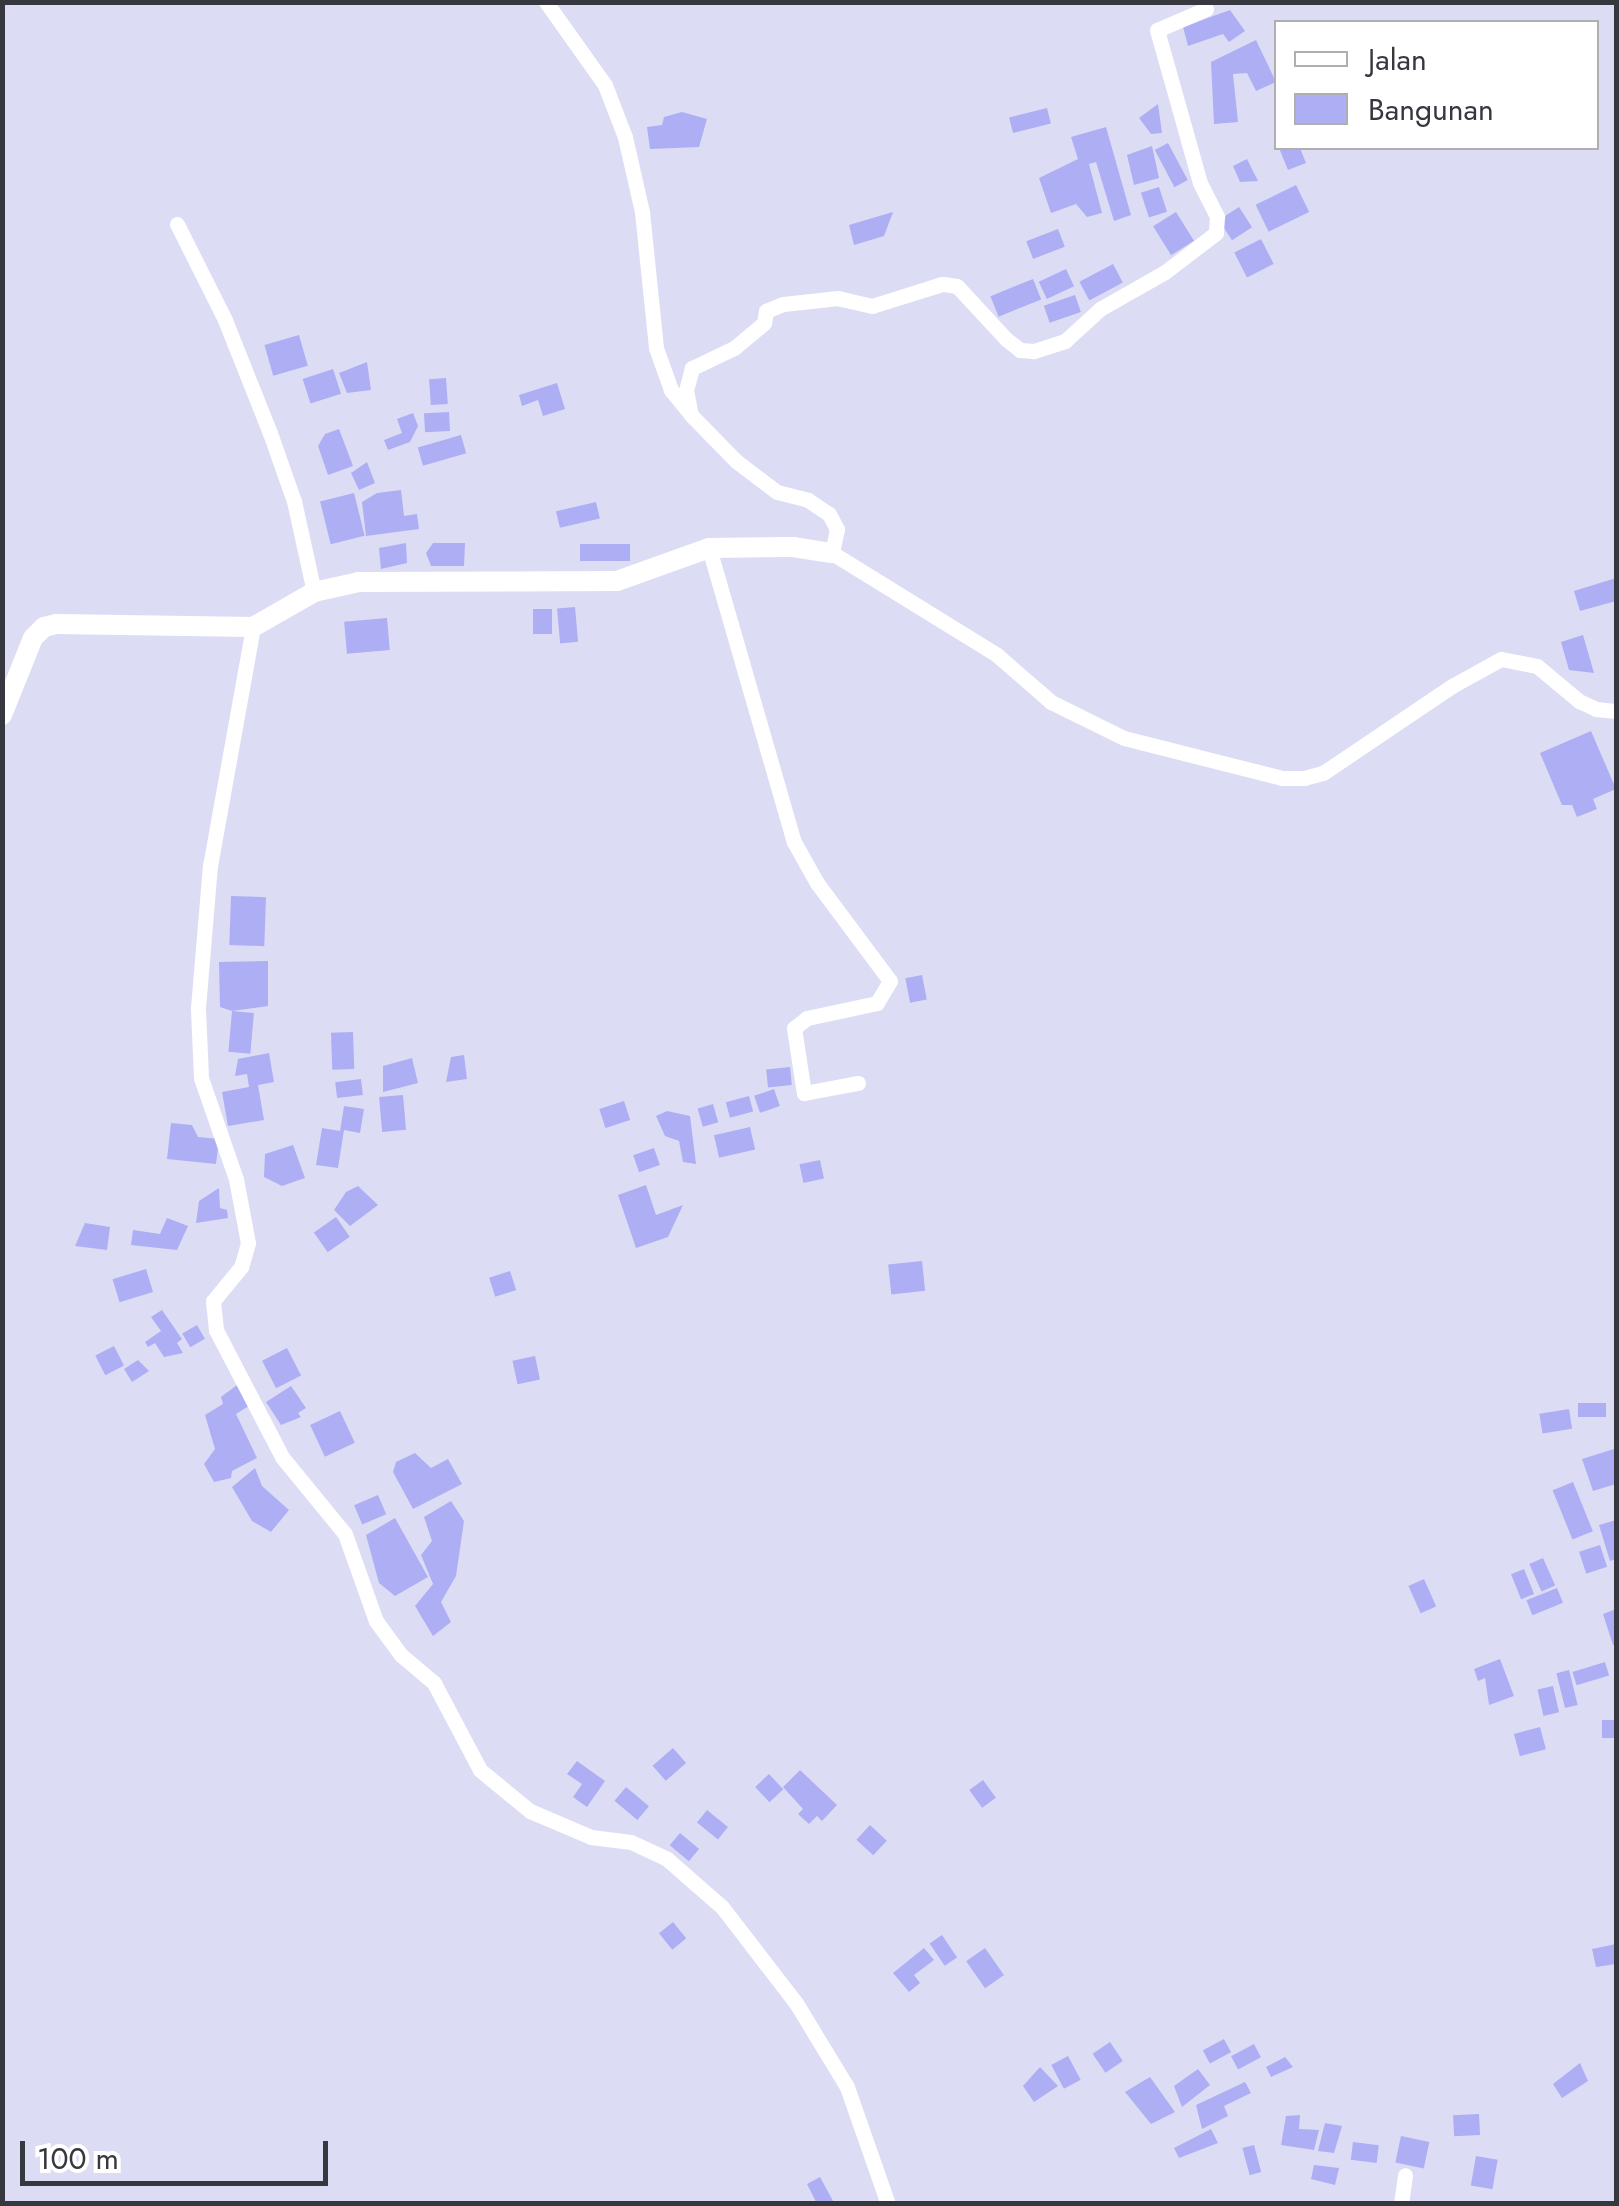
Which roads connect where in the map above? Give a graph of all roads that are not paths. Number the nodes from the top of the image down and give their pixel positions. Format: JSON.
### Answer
{"nodes":[{"id":1,"x":546,"y":2,"type":"edge"},
{"id":2,"x":1206,"y":9,"type":"dead end"},
{"id":3,"x":178,"y":224,"type":"dead end"},
{"id":4,"x":691,"y":415,"type":"junction"},
{"id":5,"x":708,"y":548,"type":"junction"},
{"id":6,"x":832,"y":553,"type":"junction"},
{"id":7,"x":314,"y":592,"type":"junction"},
{"id":8,"x":253,"y":627,"type":"junction"},
{"id":9,"x":1616,"y":711,"type":"edge"},
{"id":10,"x":2,"y":715,"type":"edge"},
{"id":11,"x":858,"y":1083,"type":"dead end"},
{"id":12,"x":1405,"y":2175,"type":"dead end"},
{"id":13,"x":888,"y":2204,"type":"edge"},
{"id":14,"x":1401,"y":2204,"type":"edge"}],
"edges":[{"from":1,"to":4,"type":"street"},
{"from":2,"to":4,"type":"street"},
{"from":3,"to":7,"type":"street"},
{"from":4,"to":6,"type":"street"},
{"from":5,"to":6,"type":"street"},
{"from":5,"to":7,"type":"street"},
{"from":5,"to":11,"type":"street"},
{"from":6,"to":9,"type":"street"},
{"from":7,"to":8,"type":"street"},
{"from":8,"to":10,"type":"street"},
{"from":8,"to":13,"type":"street"},
{"from":12,"to":14,"type":"street"}]}
